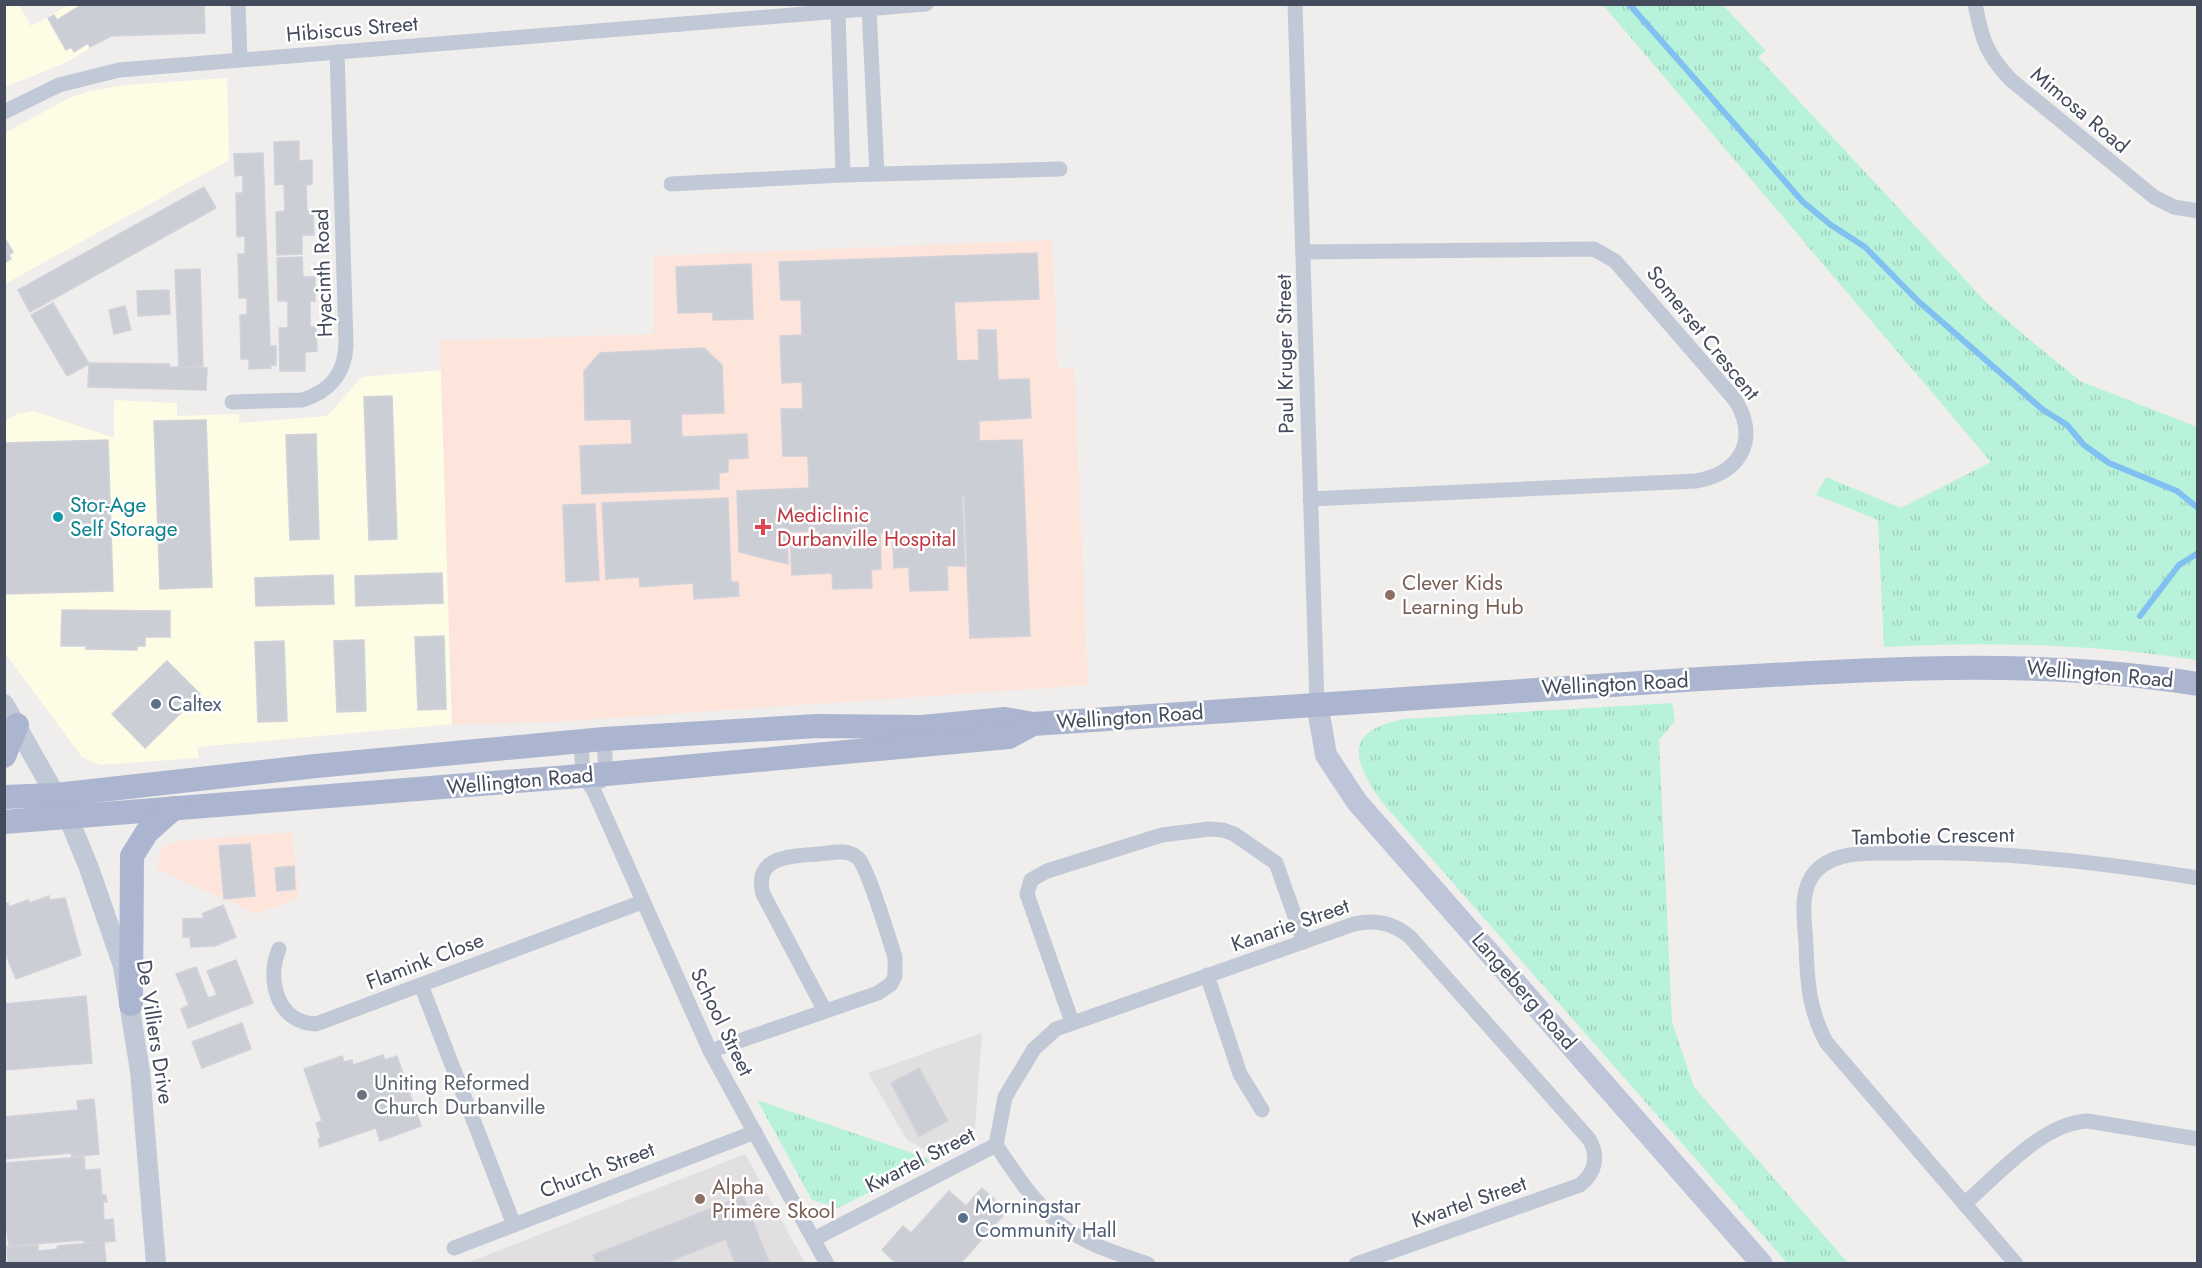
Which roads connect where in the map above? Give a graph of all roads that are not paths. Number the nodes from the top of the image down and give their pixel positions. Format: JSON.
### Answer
{"nodes":[{"id":1,"x":238,"y":4,"type":"edge"},
{"id":2,"x":926,"y":4,"type":"edge"},
{"id":3,"x":1295,"y":4,"type":"edge"},
{"id":4,"x":1976,"y":4,"type":"edge"},
{"id":5,"x":869,"y":9,"type":"junction"},
{"id":6,"x":838,"y":12,"type":"junction"},
{"id":7,"x":337,"y":52,"type":"junction"},
{"id":8,"x":240,"y":60,"type":"junction"},
{"id":9,"x":4,"y":112,"type":"edge"},
{"id":10,"x":1060,"y":169,"type":"dead end"},
{"id":11,"x":877,"y":174,"type":"junction"},
{"id":12,"x":843,"y":175,"type":"junction"},
{"id":13,"x":671,"y":184,"type":"dead end"},
{"id":14,"x":2198,"y":211,"type":"edge"},
{"id":15,"x":1303,"y":252,"type":"junction"},
{"id":16,"x":232,"y":402,"type":"dead end"},
{"id":17,"x":1310,"y":499,"type":"junction"},
{"id":18,"x":2198,"y":684,"type":"edge"},
{"id":19,"x":1317,"y":703,"type":"junction"},
{"id":20,"x":4,"y":704,"type":"edge"},
{"id":21,"x":1033,"y":724,"type":"junction"},
{"id":22,"x":17,"y":726,"type":"junction"},
{"id":23,"x":592,"y":741,"type":"junction"},
{"id":24,"x":4,"y":756,"type":"edge"},
{"id":25,"x":594,"y":780,"type":"junction"},
{"id":26,"x":57,"y":795,"type":"junction"},
{"id":27,"x":4,"y":797,"type":"edge"},
{"id":28,"x":174,"y":808,"type":"junction"},
{"id":29,"x":68,"y":817,"type":"junction"},
{"id":30,"x":4,"y":822,"type":"edge"},
{"id":31,"x":2198,"y":878,"type":"edge"},
{"id":32,"x":642,"y":902,"type":"junction"},
{"id":33,"x":1304,"y":942,"type":"junction"},
{"id":34,"x":279,"y":949,"type":"dead end"},
{"id":35,"x":1207,"y":975,"type":"junction"},
{"id":36,"x":422,"y":985,"type":"junction"},
{"id":37,"x":131,"y":1004,"type":"junction"},
{"id":38,"x":825,"y":1011,"type":"junction"},
{"id":39,"x":1072,"y":1022,"type":"junction"},
{"id":40,"x":710,"y":1051,"type":"junction"},
{"id":41,"x":1262,"y":1110,"type":"dead end"},
{"id":42,"x":755,"y":1132,"type":"junction"},
{"id":43,"x":2198,"y":1139,"type":"edge"},
{"id":44,"x":996,"y":1145,"type":"junction"},
{"id":45,"x":1592,"y":1172,"type":"joint"},
{"id":46,"x":1964,"y":1204,"type":"junction"},
{"id":47,"x":514,"y":1225,"type":"junction"},
{"id":48,"x":814,"y":1239,"type":"junction"},
{"id":49,"x":454,"y":1248,"type":"dead end"},
{"id":50,"x":156,"y":1263,"type":"edge"},
{"id":51,"x":827,"y":1263,"type":"edge"},
{"id":52,"x":1149,"y":1263,"type":"edge"},
{"id":53,"x":1356,"y":1263,"type":"edge"},
{"id":54,"x":1762,"y":1263,"type":"edge"},
{"id":55,"x":2016,"y":1263,"type":"edge"}],
"edges":[{"from":1,"to":8,"type":"street"},
{"from":2,"to":5,"type":"street","name":"Hibiscus Street"},
{"from":3,"to":15,"type":"street","name":"Paul Kruger Street"},
{"from":4,"to":14,"type":"street","name":"Mimosa Road"},
{"from":5,"to":6,"type":"street","name":"Hibiscus Street"},
{"from":5,"to":11,"type":"street"},
{"from":6,"to":7,"type":"street","name":"Hibiscus Street"},
{"from":6,"to":12,"type":"street"},
{"from":7,"to":8,"type":"street","name":"Hibiscus Street"},
{"from":7,"to":16,"type":"street","name":"Hyacinth Road"},
{"from":8,"to":9,"type":"street","name":"Hibiscus Street"},
{"from":10,"to":11,"type":"street"},
{"from":11,"to":12,"type":"street"},
{"from":12,"to":13,"type":"street"},
{"from":15,"to":17,"type":"street","name":"Paul Kruger Street"},
{"from":15,"to":17,"type":"street","name":"Somerset Crescent"},
{"from":17,"to":19,"type":"street","name":"Paul Kruger Street"},
{"from":18,"to":19,"type":"main road","name":"Wellington Road"},
{"from":19,"to":21,"type":"main road","name":"Wellington Road"},
{"from":19,"to":54,"type":"main road","name":"Langeberg Road"},
{"from":20,"to":22,"type":"street","name":"De Villiers Drive"},
{"from":21,"to":23,"type":"main road","name":"Wellington Road"},
{"from":21,"to":25,"type":"main road","name":"Wellington Road"},
{"from":22,"to":24,"type":"main road"},
{"from":22,"to":26,"type":"street","name":"De Villiers Drive"},
{"from":23,"to":25,"type":"street","name":"School Street"},
{"from":23,"to":25,"type":"street","name":"School Street"},
{"from":23,"to":26,"type":"main road","name":"Wellington Road"},
{"from":25,"to":28,"type":"main road","name":"Wellington Road"},
{"from":25,"to":32,"type":"street","name":"School Street"},
{"from":26,"to":27,"type":"main road","name":"Wellington Road"},
{"from":26,"to":29,"type":"street","name":"De Villiers Drive"},
{"from":28,"to":29,"type":"main road","name":"Wellington Road"},
{"from":28,"to":37,"type":"main road"},
{"from":29,"to":30,"type":"main road","name":"Wellington Road"},
{"from":29,"to":37,"type":"street","name":"De Villiers Drive"},
{"from":31,"to":46,"type":"street","name":"Tambotie Crescent"},
{"from":32,"to":36,"type":"street","name":"Flamink Close"},
{"from":32,"to":40,"type":"street","name":"School Street"},
{"from":33,"to":35,"type":"street","name":"Kanarie Street"},
{"from":33,"to":39,"type":"street"},
{"from":33,"to":45,"type":"street","name":"Kanarie Street"},
{"from":34,"to":36,"type":"street","name":"Flamink Close"},
{"from":35,"to":39,"type":"street","name":"Kanarie Street"},
{"from":35,"to":41,"type":"street"},
{"from":36,"to":47,"type":"street"},
{"from":37,"to":50,"type":"street","name":"De Villiers Drive"},
{"from":38,"to":38,"type":"street"},
{"from":38,"to":40,"type":"street"},
{"from":39,"to":44,"type":"street","name":"Kanarie Street"},
{"from":40,"to":42,"type":"street","name":"School Street"},
{"from":42,"to":47,"type":"street","name":"Church Street"},
{"from":42,"to":48,"type":"street","name":"School Street"},
{"from":43,"to":46,"type":"street"},
{"from":44,"to":48,"type":"street","name":"Kwartel Street"},
{"from":44,"to":52,"type":"street","name":"Kwartel Street"},
{"from":45,"to":53,"type":"street","name":"Kwartel Street"},
{"from":46,"to":55,"type":"street","name":"Tambotie Crescent"},
{"from":47,"to":49,"type":"street","name":"Church Street"},
{"from":48,"to":51,"type":"street","name":"School Street"}]}
